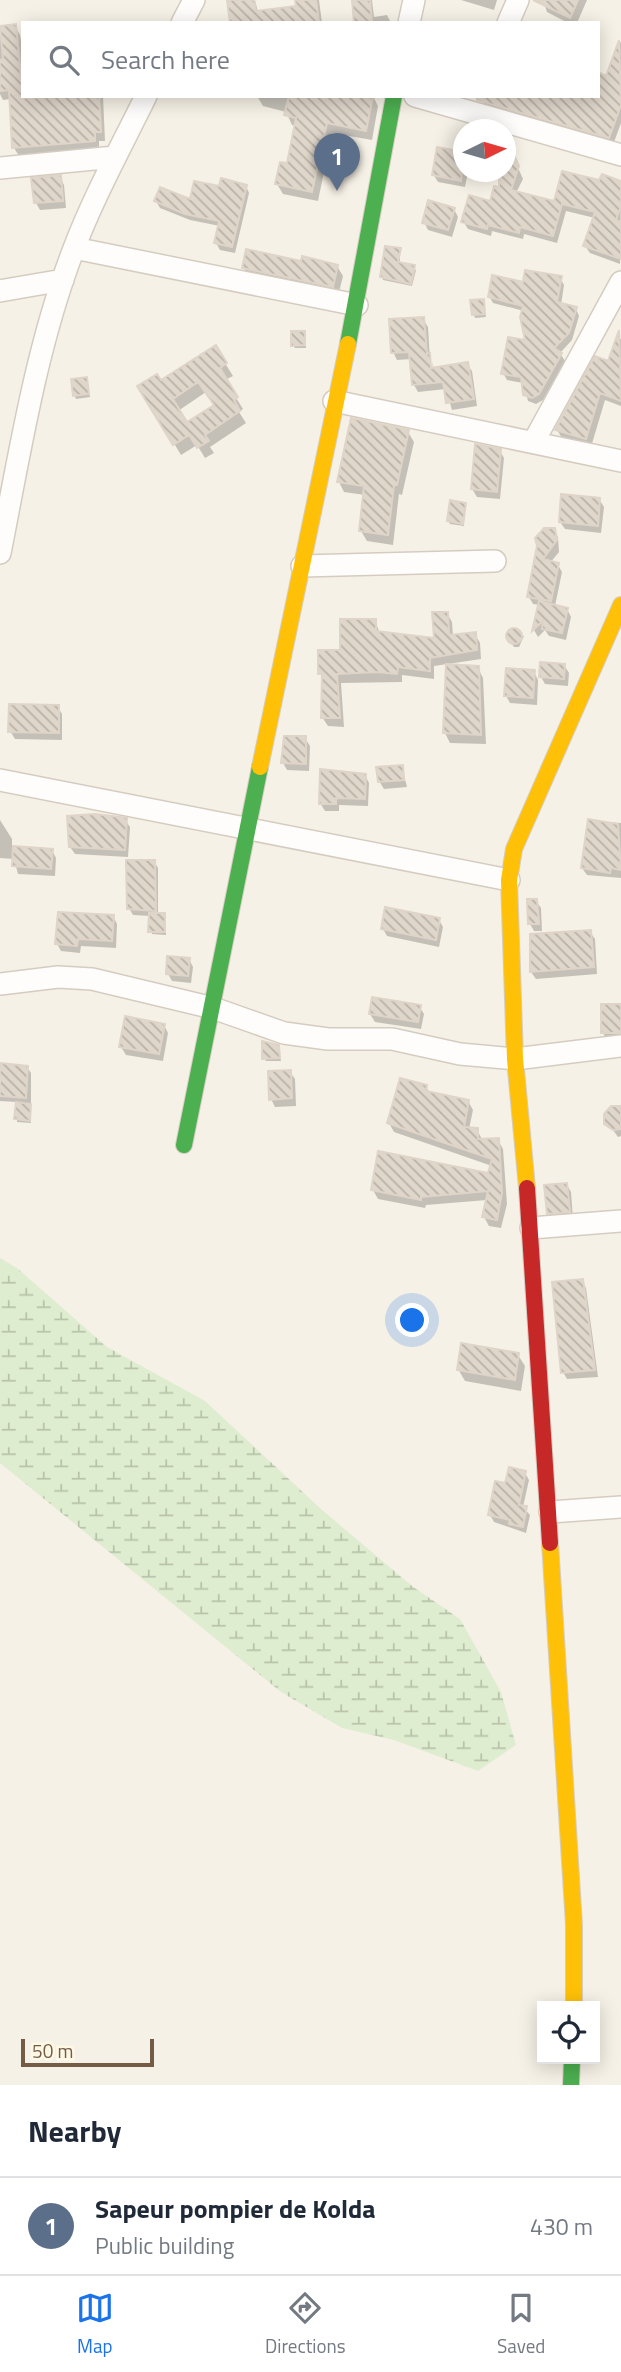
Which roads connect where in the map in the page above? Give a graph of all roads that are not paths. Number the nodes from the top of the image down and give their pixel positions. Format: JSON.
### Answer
{"nodes":[{"id":1,"x":194,"y":0,"type":"edge"},
{"id":2,"x":414,"y":0,"type":"edge"},
{"id":3,"x":518,"y":0,"type":"edge"},
{"id":4,"x":185,"y":21,"type":"edge"},
{"id":5,"x":409,"y":21,"type":"edge"},
{"id":6,"x":509,"y":21,"type":"edge"},
{"id":7,"x":145,"y":98,"type":"edge"},
{"id":8,"x":394,"y":98,"type":"edge"},
{"id":9,"x":427,"y":98,"type":"edge"},
{"id":10,"x":471,"y":105,"type":"edge"},
{"id":11,"x":621,"y":155,"type":"edge"},
{"id":12,"x":116,"y":157,"type":"junction"},
{"id":13,"x":0,"y":167,"type":"edge"},
{"id":14,"x":74,"y":248,"type":"junction"},
{"id":15,"x":63,"y":279,"type":"junction"},
{"id":16,"x":621,"y":282,"type":"edge"},
{"id":17,"x":0,"y":291,"type":"edge"},
{"id":18,"x":357,"y":305,"type":"junction"},
{"id":19,"x":334,"y":401,"type":"junction"},
{"id":20,"x":534,"y":441,"type":"junction"},
{"id":21,"x":621,"y":461,"type":"edge"},
{"id":22,"x":0,"y":553,"type":"edge"},
{"id":23,"x":495,"y":562,"type":"dead end"},
{"id":24,"x":302,"y":566,"type":"junction"},
{"id":25,"x":619,"y":613,"type":"edge"},
{"id":26,"x":0,"y":780,"type":"edge"},
{"id":27,"x":247,"y":831,"type":"junction"},
{"id":28,"x":509,"y":880,"type":"junction"},
{"id":29,"x":0,"y":984,"type":"edge"},
{"id":30,"x":214,"y":1008,"type":"junction"},
{"id":31,"x":621,"y":1046,"type":"edge"},
{"id":32,"x":514,"y":1059,"type":"junction"},
{"id":33,"x":184,"y":1145,"type":"dead end"},
{"id":34,"x":621,"y":1221,"type":"edge"},
{"id":35,"x":531,"y":1228,"type":"junction"},
{"id":36,"x":621,"y":1507,"type":"edge"},
{"id":37,"x":550,"y":1512,"type":"junction"},
{"id":38,"x":574,"y":2001,"type":"edge"},
{"id":39,"x":572,"y":2064,"type":"edge"},
{"id":40,"x":571,"y":2085,"type":"edge"}],
"edges":[{"from":1,"to":4,"type":"street"},
{"from":2,"to":5,"type":"street"},
{"from":3,"to":6,"type":"street"},
{"from":7,"to":12,"type":"street"},
{"from":8,"to":18,"type":"street"},
{"from":9,"to":10,"type":"street"},
{"from":10,"to":11,"type":"street"},
{"from":12,"to":13,"type":"street"},
{"from":12,"to":14,"type":"street"},
{"from":14,"to":15,"type":"street"},
{"from":14,"to":18,"type":"street"},
{"from":15,"to":17,"type":"street"},
{"from":15,"to":22,"type":"street"},
{"from":16,"to":20,"type":"street"},
{"from":18,"to":19,"type":"street"},
{"from":19,"to":20,"type":"street"},
{"from":19,"to":24,"type":"street"},
{"from":20,"to":21,"type":"street"},
{"from":23,"to":24,"type":"street"},
{"from":24,"to":27,"type":"street"},
{"from":25,"to":28,"type":"street"},
{"from":26,"to":27,"type":"street"},
{"from":27,"to":28,"type":"street"},
{"from":27,"to":30,"type":"street"},
{"from":28,"to":32,"type":"street"},
{"from":29,"to":30,"type":"street"},
{"from":30,"to":32,"type":"street"},
{"from":30,"to":33,"type":"street"},
{"from":31,"to":32,"type":"street"},
{"from":32,"to":35,"type":"street"},
{"from":34,"to":35,"type":"street"},
{"from":35,"to":37,"type":"street"},
{"from":36,"to":37,"type":"street"},
{"from":37,"to":38,"type":"street"},
{"from":39,"to":40,"type":"street"}]}
